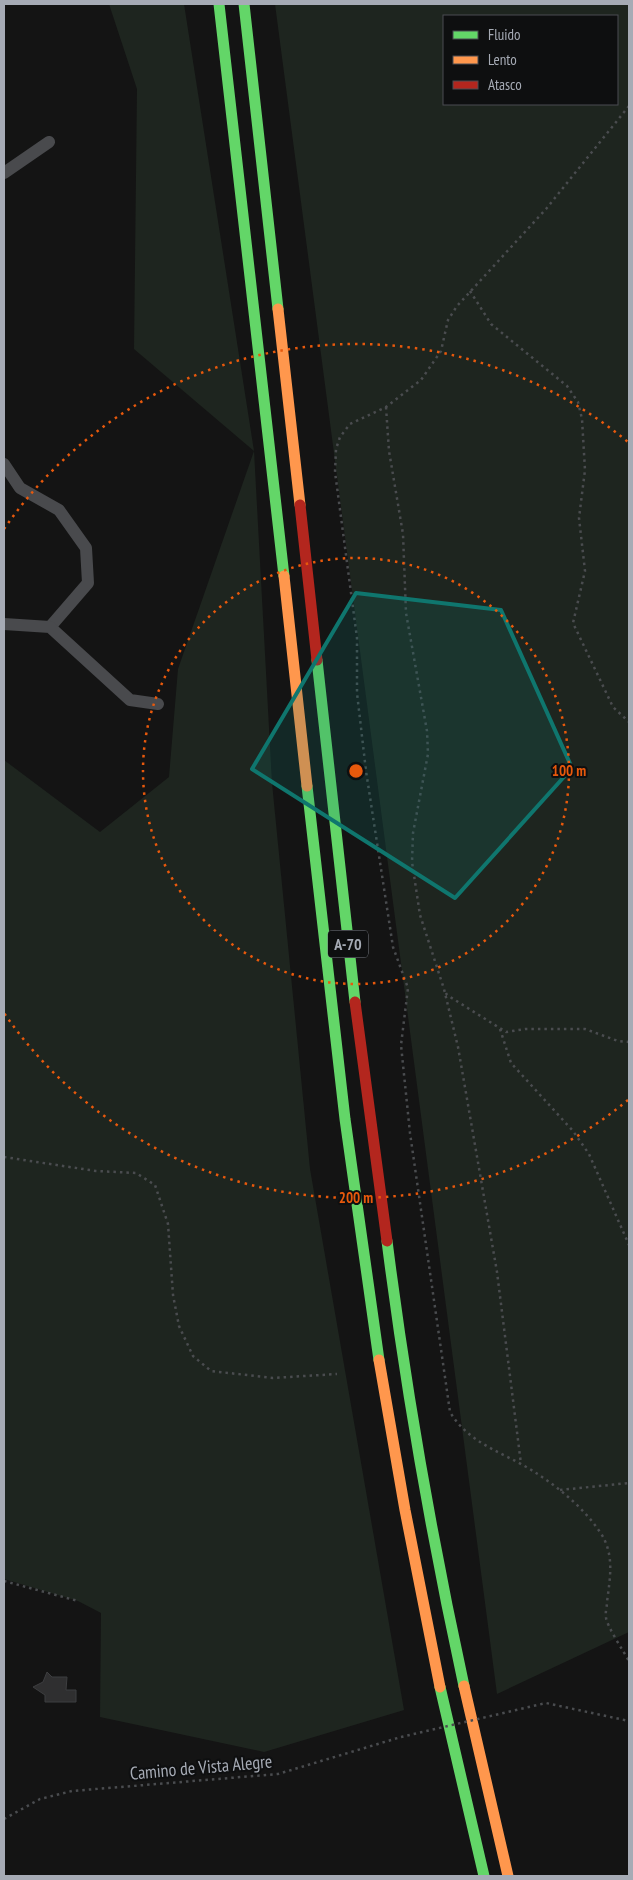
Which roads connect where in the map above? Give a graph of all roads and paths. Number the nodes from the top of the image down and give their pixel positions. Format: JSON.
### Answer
{"nodes":[{"id":1,"x":219,"y":4,"type":"edge"},
{"id":2,"x":244,"y":4,"type":"edge"},
{"id":3,"x":629,"y":106,"type":"edge"},
{"id":4,"x":49,"y":142,"type":"dead end"},
{"id":5,"x":4,"y":173,"type":"edge"},
{"id":6,"x":470,"y":291,"type":"junction"},
{"id":7,"x":386,"y":407,"type":"junction"},
{"id":8,"x":4,"y":464,"type":"edge"},
{"id":9,"x":4,"y":624,"type":"edge"},
{"id":10,"x":50,"y":627,"type":"junction"},
{"id":11,"x":158,"y":704,"type":"dead end"},
{"id":12,"x":629,"y":722,"type":"edge"},
{"id":13,"x":439,"y":973,"type":"junction"},
{"id":14,"x":500,"y":1029,"type":"junction"},
{"id":15,"x":629,"y":1042,"type":"edge"},
{"id":16,"x":4,"y":1157,"type":"edge"},
{"id":17,"x":629,"y":1244,"type":"edge"},
{"id":18,"x":337,"y":1374,"type":"dead end"},
{"id":19,"x":521,"y":1464,"type":"junction"},
{"id":20,"x":629,"y":1483,"type":"edge"},
{"id":21,"x":560,"y":1490,"type":"junction"},
{"id":22,"x":4,"y":1582,"type":"edge"},
{"id":23,"x":78,"y":1601,"type":"dead end"},
{"id":24,"x":629,"y":1661,"type":"edge"},
{"id":25,"x":629,"y":1721,"type":"edge"},
{"id":26,"x":4,"y":1819,"type":"edge"},
{"id":27,"x":484,"y":1876,"type":"edge"},
{"id":28,"x":508,"y":1876,"type":"edge"}],
"edges":[{"from":1,"to":27,"type":"highway","number":"A-70"},
{"from":2,"to":28,"type":"highway","number":"A-70"},
{"from":3,"to":6,"type":"path"},
{"from":4,"to":5,"type":"street"},
{"from":6,"to":7,"type":"path"},
{"from":6,"to":12,"type":"path"},
{"from":7,"to":13,"type":"path"},
{"from":7,"to":19,"type":"path"},
{"from":8,"to":10,"type":"street"},
{"from":9,"to":10,"type":"street"},
{"from":10,"to":11,"type":"street"},
{"from":13,"to":14,"type":"path"},
{"from":13,"to":19,"type":"path"},
{"from":14,"to":15,"type":"path"},
{"from":14,"to":17,"type":"path"},
{"from":16,"to":18,"type":"path"},
{"from":19,"to":21,"type":"path"},
{"from":20,"to":21,"type":"path"},
{"from":21,"to":24,"type":"path"},
{"from":22,"to":23,"type":"path"},
{"from":25,"to":26,"type":"path","name":"Camino de Vista Alegre","bridge":true}]}
